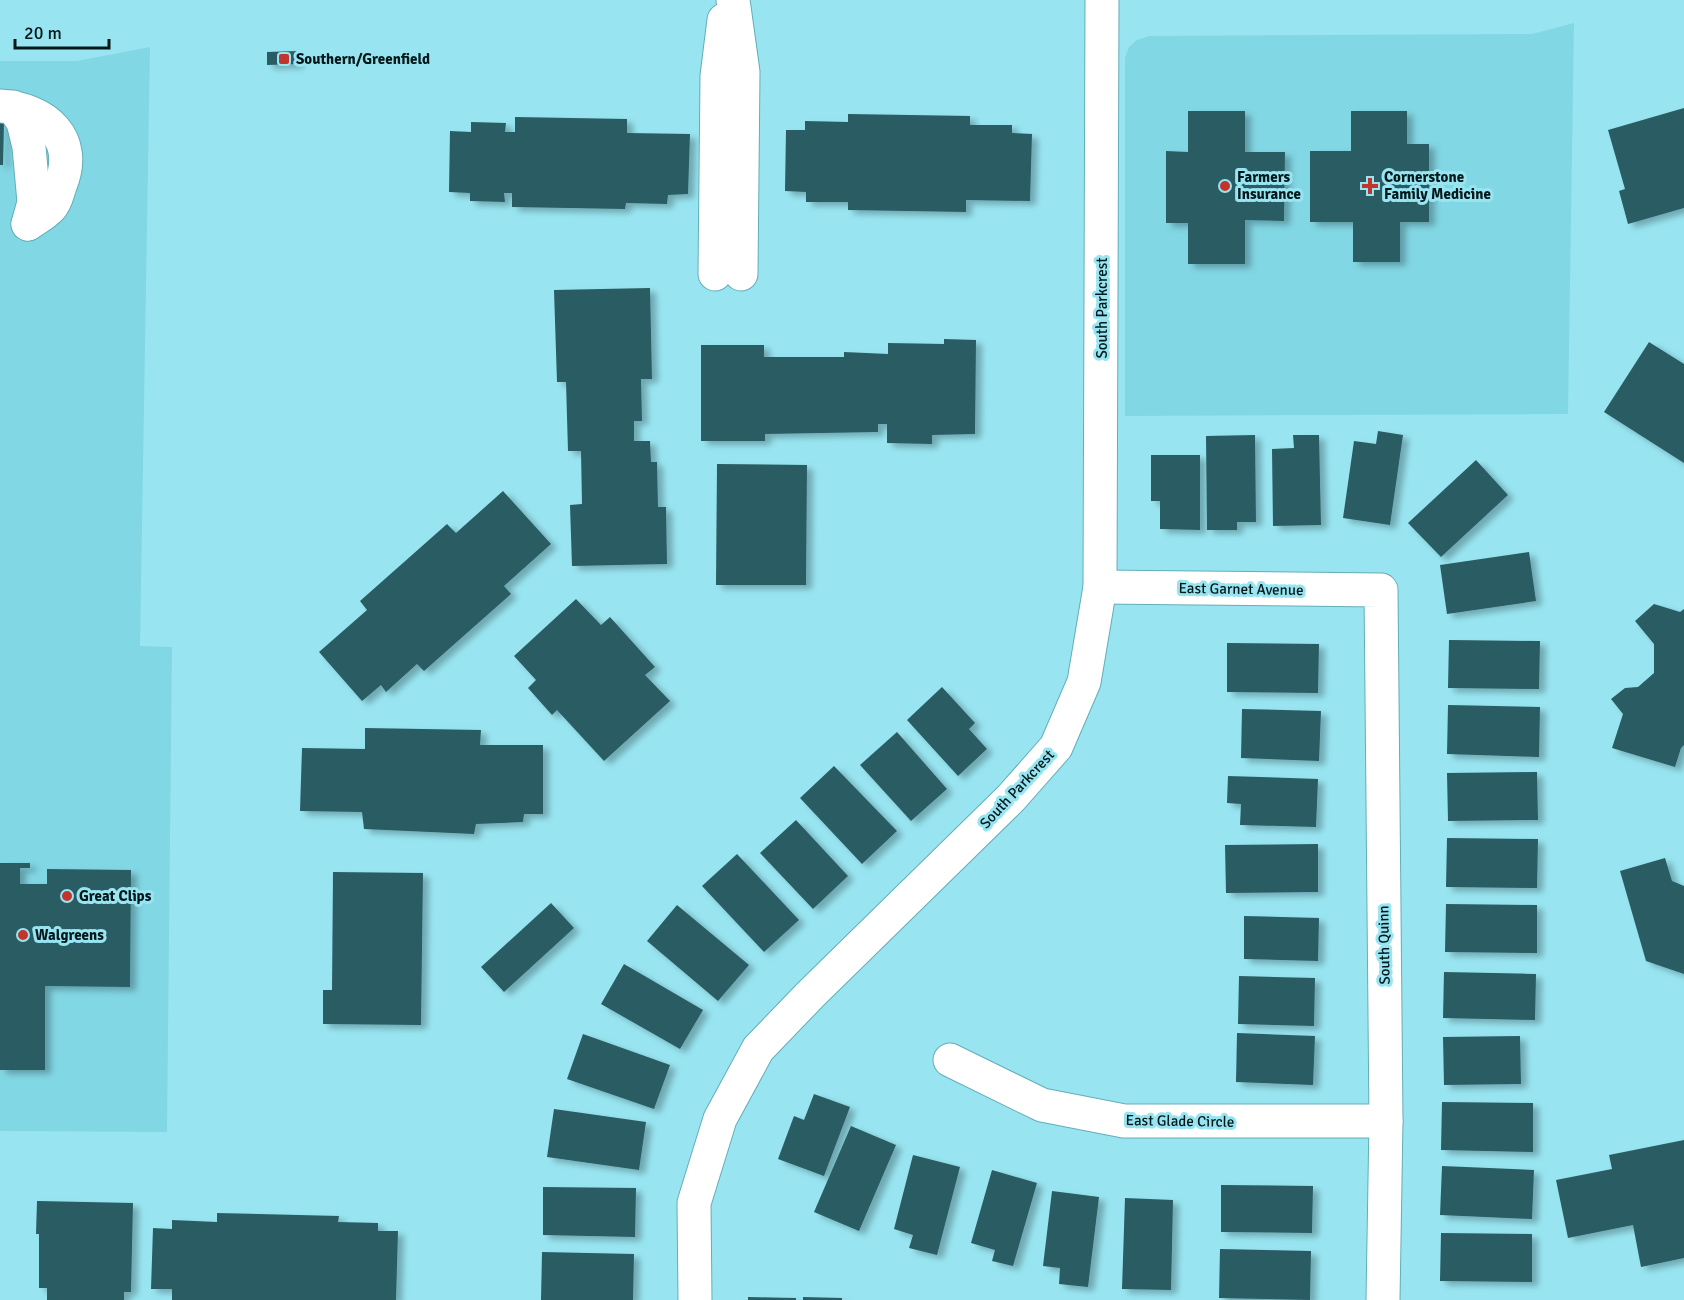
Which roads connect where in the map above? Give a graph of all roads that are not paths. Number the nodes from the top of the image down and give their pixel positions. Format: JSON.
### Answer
{"nodes":[{"id":1,"x":727,"y":0,"type":"edge"},
{"id":2,"x":733,"y":0,"type":"edge"},
{"id":3,"x":1102,"y":0,"type":"edge"},
{"id":4,"x":6,"y":107,"type":"edge"},
{"id":5,"x":28,"y":224,"type":"dead end"},
{"id":6,"x":1100,"y":587,"type":"junction"},
{"id":7,"x":1381,"y":590,"type":"joint"},
{"id":8,"x":950,"y":1060,"type":"dead end"},
{"id":9,"x":1386,"y":1121,"type":"junction"},
{"id":10,"x":695,"y":1300,"type":"edge"},
{"id":11,"x":1383,"y":1300,"type":"edge"}],
"edges":[{"from":1,"to":2,"type":"street"},
{"from":3,"to":6,"type":"street","name":"South Parkcrest"},
{"from":4,"to":5,"type":"street"},
{"from":6,"to":7,"type":"street","name":"East Garnet Avenue"},
{"from":6,"to":10,"type":"street","name":"South Parkcrest"},
{"from":7,"to":9,"type":"street","name":"South Quinn"},
{"from":8,"to":9,"type":"street","name":"East Glade Circle"},
{"from":9,"to":11,"type":"street","name":"South Quinn"}]}
